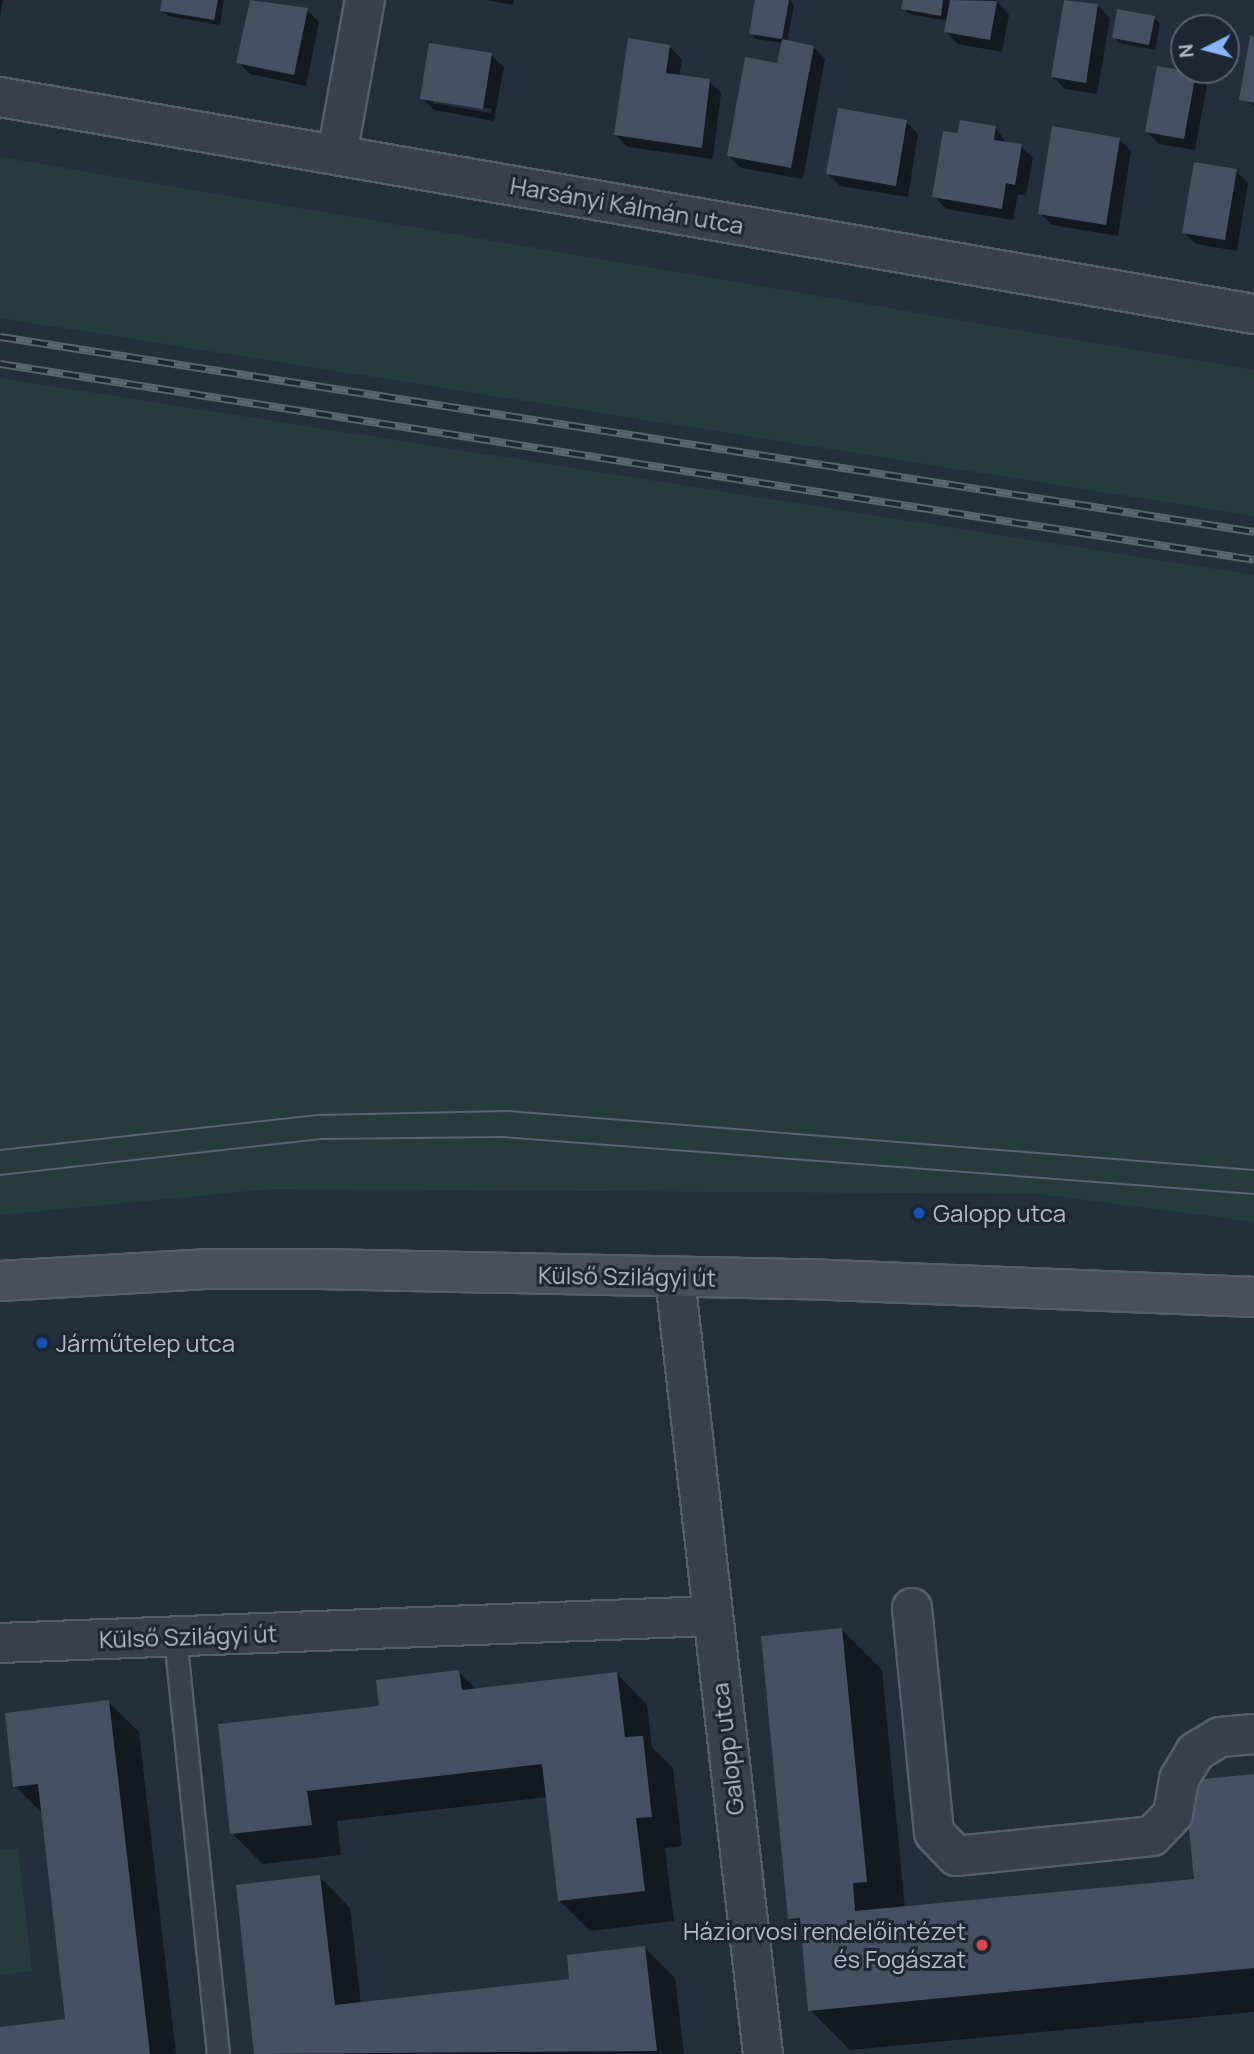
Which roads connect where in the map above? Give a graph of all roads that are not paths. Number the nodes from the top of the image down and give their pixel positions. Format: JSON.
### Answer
{"nodes":[{"id":1,"x":365,"y":0,"type":"edge"},
{"id":2,"x":0,"y":97,"type":"edge"},
{"id":3,"x":337,"y":155,"type":"junction"},
{"id":4,"x":1254,"y":314,"type":"edge"},
{"id":5,"x":674,"y":1278,"type":"junction"},
{"id":6,"x":0,"y":1280,"type":"edge"},
{"id":7,"x":1254,"y":1297,"type":"edge"},
{"id":8,"x":912,"y":1608,"type":"dead end"},
{"id":9,"x":711,"y":1616,"type":"junction"},
{"id":10,"x":175,"y":1637,"type":"junction"},
{"id":11,"x":0,"y":1643,"type":"edge"},
{"id":12,"x":1254,"y":1734,"type":"edge"},
{"id":13,"x":218,"y":2054,"type":"edge"},
{"id":14,"x":763,"y":2054,"type":"edge"}],
"edges":[{"from":1,"to":3,"type":"street"},
{"from":2,"to":3,"type":"street","name":"Harsányi Kálmán utca"},
{"from":3,"to":4,"type":"street","name":"Harsányi Kálmán utca"},
{"from":5,"to":6,"type":"street","name":"Külső Szilágyi út"},
{"from":5,"to":7,"type":"street","name":"Külső Szilágyi út"},
{"from":5,"to":9,"type":"street","name":"Galopp utca"},
{"from":8,"to":12,"type":"street"},
{"from":9,"to":10,"type":"street","name":"Külső Szilágyi út"},
{"from":9,"to":14,"type":"street","name":"Galopp utca"},
{"from":10,"to":11,"type":"street","name":"Külső Szilágyi út"},
{"from":10,"to":13,"type":"lane"}]}
